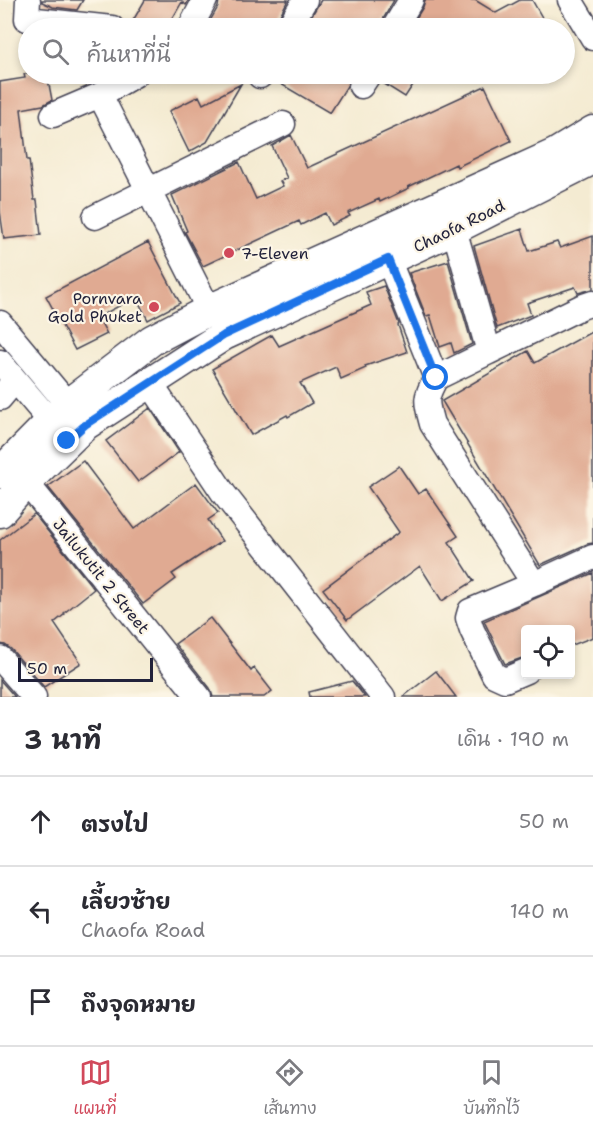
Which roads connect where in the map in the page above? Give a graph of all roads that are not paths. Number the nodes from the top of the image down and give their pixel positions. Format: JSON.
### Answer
{"nodes":[{"id":1,"x":28,"y":0,"type":"edge"},
{"id":2,"x":205,"y":0,"type":"edge"},
{"id":3,"x":304,"y":0,"type":"edge"},
{"id":4,"x":411,"y":0,"type":"edge"},
{"id":5,"x":570,"y":0,"type":"edge"},
{"id":6,"x":27,"y":18,"type":"edge"},
{"id":7,"x":195,"y":18,"type":"edge"},
{"id":8,"x":294,"y":18,"type":"edge"},
{"id":9,"x":400,"y":18,"type":"edge"},
{"id":10,"x":593,"y":38,"type":"edge"},
{"id":11,"x":119,"y":84,"type":"edge"},
{"id":12,"x":100,"y":95,"type":"junction"},
{"id":13,"x":52,"y":115,"type":"dead end"},
{"id":14,"x":282,"y":124,"type":"dead end"},
{"id":15,"x":593,"y":130,"type":"edge"},
{"id":16,"x":593,"y":159,"type":"edge"},
{"id":17,"x":149,"y":190,"type":"junction"},
{"id":18,"x":95,"y":217,"type":"dead end"},
{"id":19,"x":454,"y":229,"type":"junction"},
{"id":20,"x":388,"y":259,"type":"junction"},
{"id":21,"x":593,"y":303,"type":"edge"},
{"id":22,"x":209,"y":310,"type":"junction"},
{"id":23,"x":0,"y":323,"type":"edge"},
{"id":24,"x":489,"y":351,"type":"junction"},
{"id":25,"x":0,"y":362,"type":"edge"},
{"id":26,"x":436,"y":378,"type":"junction"},
{"id":27,"x":150,"y":383,"type":"junction"},
{"id":28,"x":8,"y":389,"type":"edge"},
{"id":29,"x":68,"y":423,"type":"junction"},
{"id":30,"x":13,"y":478,"type":"edge"},
{"id":31,"x":0,"y":512,"type":"edge"},
{"id":32,"x":593,"y":557,"type":"edge"},
{"id":33,"x":534,"y":584,"type":"junction"},
{"id":34,"x":0,"y":658,"type":"edge"},
{"id":35,"x":521,"y":673,"type":"edge"},
{"id":36,"x":34,"y":697,"type":"edge"},
{"id":37,"x":199,"y":697,"type":"edge"},
{"id":38,"x":382,"y":697,"type":"edge"}],
"edges":[{"from":1,"to":6,"type":"street"},
{"from":2,"to":7,"type":"street"},
{"from":3,"to":8,"type":"street"},
{"from":4,"to":9,"type":"street"},
{"from":5,"to":10,"type":"street"},
{"from":11,"to":12,"type":"street"},
{"from":12,"to":13,"type":"street"},
{"from":12,"to":17,"type":"street"},
{"from":14,"to":17,"type":"street"},
{"from":15,"to":22,"type":"main road","name":"Chaofa Road"},
{"from":16,"to":19,"type":"main road","name":"Chaofa Road"},
{"from":17,"to":18,"type":"street"},
{"from":17,"to":22,"type":"street"},
{"from":19,"to":20,"type":"main road","name":"Chaofa Road"},
{"from":19,"to":24,"type":"street"},
{"from":20,"to":26,"type":"street"},
{"from":20,"to":27,"type":"main road","name":"Chaofa Road"},
{"from":21,"to":24,"type":"street"},
{"from":22,"to":29,"type":"main road","name":"Chaofa Road"},
{"from":23,"to":29,"type":"street"},
{"from":24,"to":26,"type":"street"},
{"from":25,"to":28,"type":"street"},
{"from":26,"to":33,"type":"street"},
{"from":27,"to":29,"type":"main road","name":"Chaofa Road"},
{"from":27,"to":38,"type":"street"},
{"from":28,"to":29,"type":"street"},
{"from":29,"to":30,"type":"main road","name":"Chaofa Road"},
{"from":30,"to":31,"type":"main road","name":"Chaofa Road"},
{"from":30,"to":37,"type":"street","name":"Jailukutit 2 Street"},
{"from":32,"to":33,"type":"street"},
{"from":33,"to":35,"type":"street"},
{"from":34,"to":36,"type":"street"}]}
